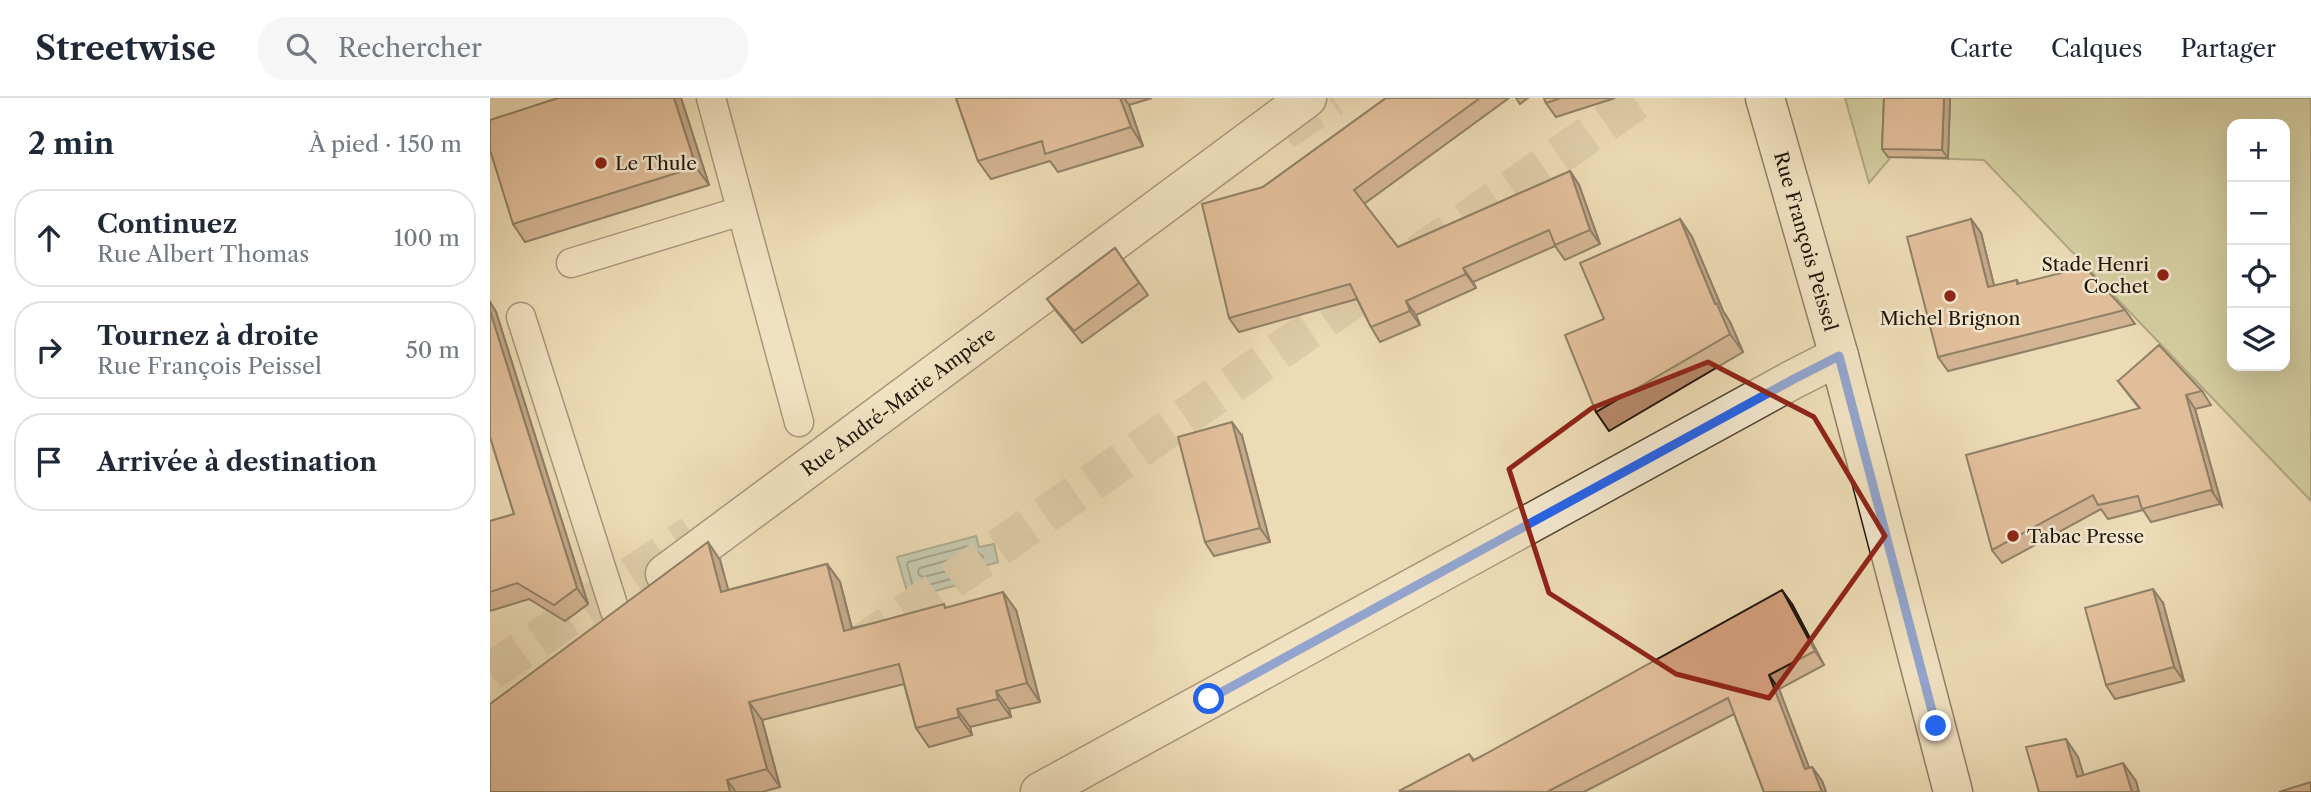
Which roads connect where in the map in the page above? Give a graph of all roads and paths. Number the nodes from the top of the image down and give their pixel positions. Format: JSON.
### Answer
{"nodes":[{"id":1,"x":711,"y":98,"type":"edge"},
{"id":2,"x":1307,"y":98,"type":"tunnel mouth"},
{"id":3,"x":1765,"y":98,"type":"edge"},
{"id":4,"x":741,"y":211,"type":"junction"},
{"id":5,"x":571,"y":263,"type":"dead end"},
{"id":6,"x":521,"y":317,"type":"dead end"},
{"id":7,"x":1839,"y":356,"type":"junction"},
{"id":8,"x":799,"y":422,"type":"dead end"},
{"id":9,"x":615,"y":611,"type":"junction"},
{"id":10,"x":584,"y":635,"type":"edge"},
{"id":11,"x":1040,"y":792,"type":"edge"},
{"id":12,"x":1953,"y":792,"type":"edge"}],
"edges":[{"from":1,"to":4,"type":"lane"},
{"from":2,"to":9,"type":"street","name":"Rue André-Marie Ampère"},
{"from":3,"to":7,"type":"street","name":"Rue François Peissel"},
{"from":4,"to":5,"type":"lane"},
{"from":4,"to":8,"type":"lane"},
{"from":6,"to":9,"type":"lane"},
{"from":7,"to":11,"type":"street"},
{"from":7,"to":12,"type":"street","name":"Rue François Peissel"},
{"from":9,"to":10,"type":"street","name":"Rue André-Marie Ampère"}]}
